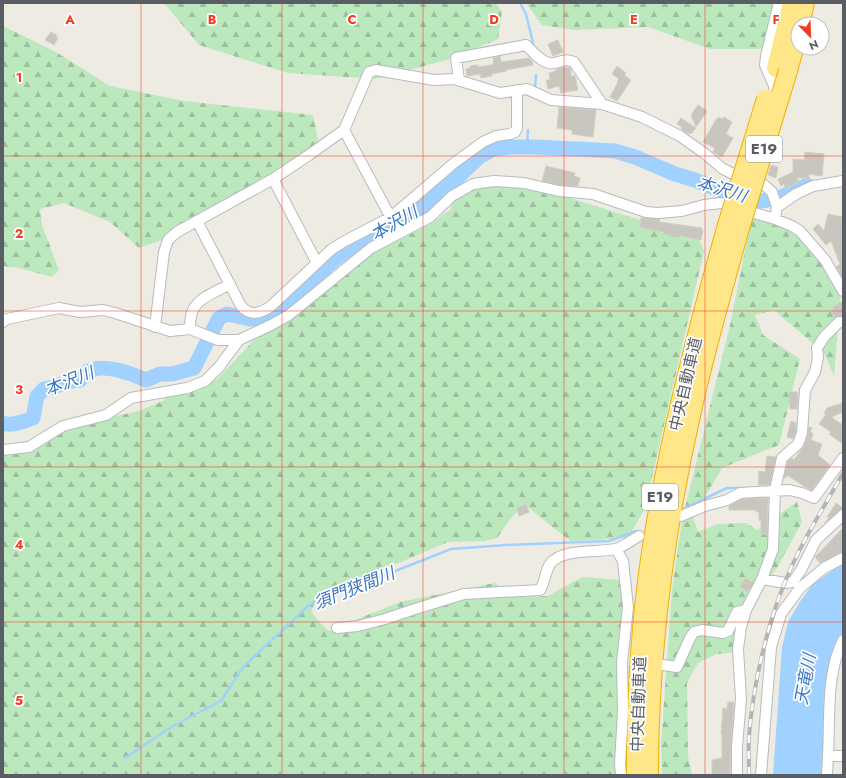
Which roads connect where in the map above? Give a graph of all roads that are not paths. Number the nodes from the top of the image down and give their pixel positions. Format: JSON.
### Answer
{"nodes":[{"id":1,"x":779,"y":3,"type":"edge"},
{"id":2,"x":792,"y":3,"type":"edge"},
{"id":3,"x":805,"y":3,"type":"edge"},
{"id":4,"x":802,"y":16,"type":"edge"},
{"id":5,"x":790,"y":50,"type":"edge"},
{"id":6,"x":782,"y":69,"type":"junction"},
{"id":7,"x":459,"y":80,"type":"junction"},
{"id":8,"x":517,"y":90,"type":"junction"},
{"id":9,"x":602,"y":104,"type":"junction"},
{"id":10,"x":344,"y":130,"type":"junction"},
{"id":11,"x":273,"y":179,"type":"junction"},
{"id":12,"x":843,"y":181,"type":"edge"},
{"id":13,"x":750,"y":182,"type":"junction"},
{"id":14,"x":775,"y":201,"type":"junction"},
{"id":15,"x":391,"y":217,"type":"junction"},
{"id":16,"x":775,"y":219,"type":"junction"},
{"id":17,"x":197,"y":221,"type":"junction"},
{"id":18,"x":734,"y":226,"type":"junction"},
{"id":19,"x":399,"y":233,"type":"junction"},
{"id":20,"x":317,"y":263,"type":"junction"},
{"id":21,"x":230,"y":284,"type":"junction"},
{"id":22,"x":843,"y":291,"type":"edge"},
{"id":23,"x":3,"y":322,"type":"edge"},
{"id":24,"x":843,"y":322,"type":"edge"},
{"id":25,"x":155,"y":327,"type":"junction"},
{"id":26,"x":190,"y":329,"type":"junction"},
{"id":27,"x":239,"y":340,"type":"junction"},
{"id":28,"x":3,"y":450,"type":"edge"},
{"id":29,"x":843,"y":458,"type":"edge"},
{"id":30,"x":775,"y":490,"type":"junction"},
{"id":31,"x":843,"y":515,"type":"edge"},
{"id":32,"x":681,"y":516,"type":"dead end"},
{"id":33,"x":639,"y":536,"type":"dead end"},
{"id":34,"x":616,"y":549,"type":"junction"},
{"id":35,"x":843,"y":558,"type":"edge"},
{"id":36,"x":762,"y":579,"type":"junction"},
{"id":37,"x":746,"y":610,"type":"junction"},
{"id":38,"x":337,"y":628,"type":"dead end"},
{"id":39,"x":843,"y":640,"type":"edge"},
{"id":40,"x":663,"y":665,"type":"dead end"},
{"id":41,"x":828,"y":756,"type":"junction"},
{"id":42,"x":843,"y":756,"type":"edge"},
{"id":43,"x":621,"y":775,"type":"edge"},
{"id":44,"x":636,"y":775,"type":"edge"},
{"id":45,"x":649,"y":775,"type":"edge"},
{"id":46,"x":737,"y":775,"type":"edge"},
{"id":47,"x":761,"y":775,"type":"edge"},
{"id":48,"x":827,"y":775,"type":"edge"}],
"edges":[{"from":1,"to":13,"type":"street"},
{"from":2,"to":6,"type":"highway","name":"中央自動車道","number":"E19"},
{"from":3,"to":4,"type":"highway"},
{"from":5,"to":6,"type":"highway","name":"中央自動車道","number":"E19"},
{"from":6,"to":18,"type":"highway","name":"中央自動車道","number":"E19","bridge":true},
{"from":7,"to":8,"type":"street"},
{"from":7,"to":9,"type":"street"},
{"from":7,"to":10,"type":"street"},
{"from":8,"to":9,"type":"street"},
{"from":8,"to":15,"type":"street"},
{"from":9,"to":13,"type":"street"},
{"from":10,"to":11,"type":"street"},
{"from":10,"to":15,"type":"street"},
{"from":11,"to":17,"type":"street"},
{"from":11,"to":20,"type":"street"},
{"from":12,"to":14,"type":"street"},
{"from":13,"to":14,"type":"street"},
{"from":14,"to":16,"type":"street"},
{"from":15,"to":19,"type":"street"},
{"from":15,"to":20,"type":"street"},
{"from":16,"to":19,"type":"street"},
{"from":16,"to":22,"type":"street"},
{"from":17,"to":21,"type":"street"},
{"from":17,"to":25,"type":"street"},
{"from":18,"to":44,"type":"highway","name":"中央自動車道","number":"E19"},
{"from":18,"to":45,"type":"highway","name":"中央自動車道","number":"E19"},
{"from":19,"to":27,"type":"street"},
{"from":20,"to":21,"type":"street"},
{"from":21,"to":26,"type":"street"},
{"from":23,"to":25,"type":"street"},
{"from":24,"to":30,"type":"street"},
{"from":25,"to":26,"type":"street"},
{"from":26,"to":27,"type":"street"},
{"from":27,"to":28,"type":"street"},
{"from":29,"to":30,"type":"street"},
{"from":30,"to":32,"type":"street"},
{"from":30,"to":36,"type":"street"},
{"from":31,"to":36,"type":"street"},
{"from":33,"to":34,"type":"street"},
{"from":34,"to":38,"type":"street"},
{"from":34,"to":43,"type":"street"},
{"from":35,"to":47,"type":"street"},
{"from":36,"to":37,"type":"street"},
{"from":37,"to":40,"type":"street"},
{"from":37,"to":46,"type":"street"},
{"from":39,"to":41,"type":"street"},
{"from":41,"to":42,"type":"street"},
{"from":41,"to":48,"type":"street"}]}
